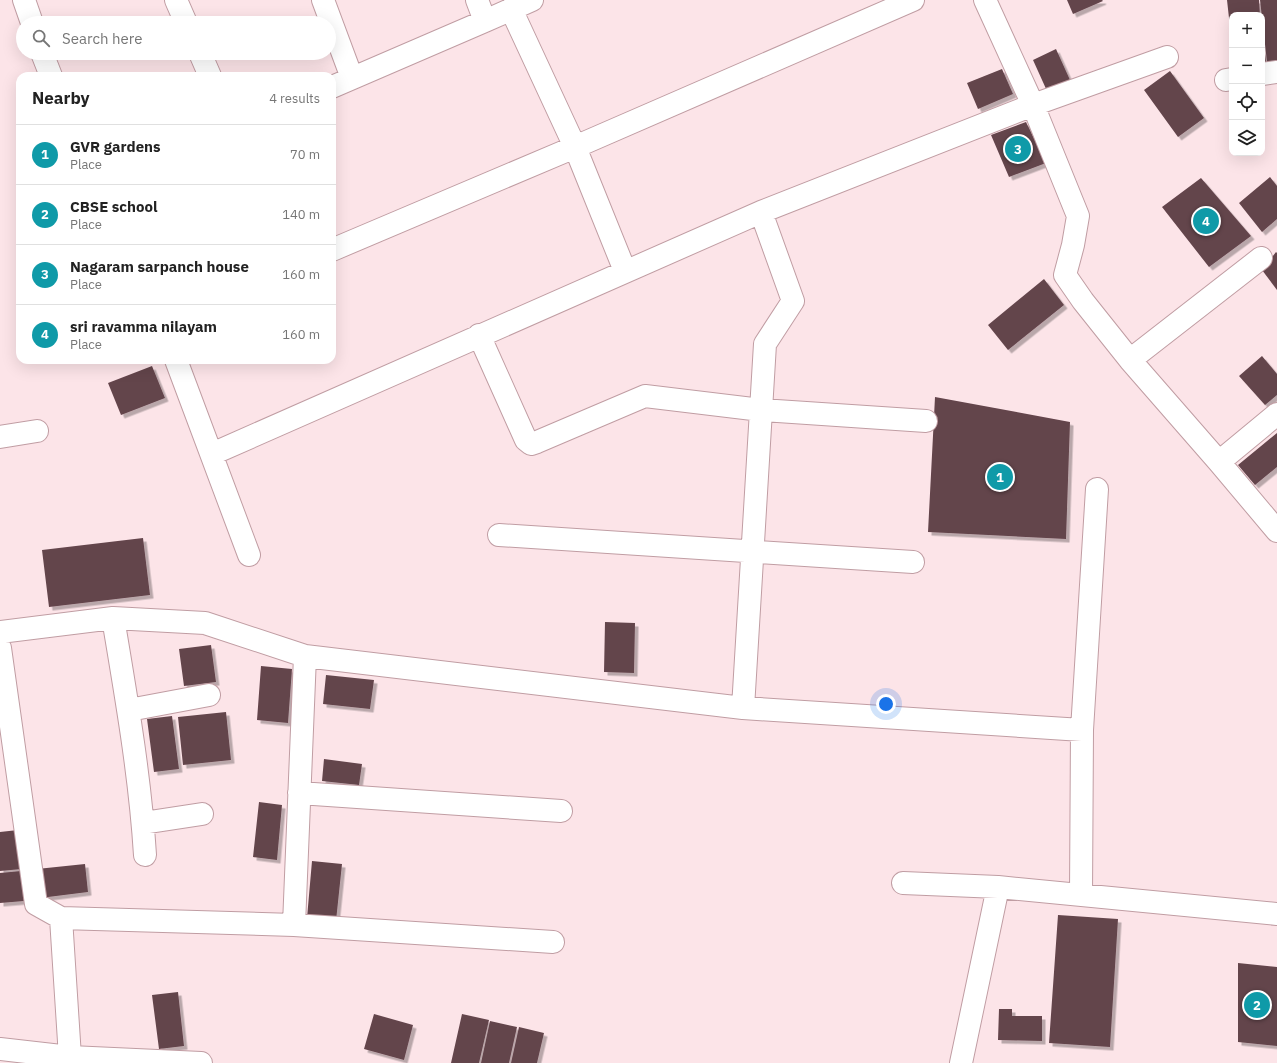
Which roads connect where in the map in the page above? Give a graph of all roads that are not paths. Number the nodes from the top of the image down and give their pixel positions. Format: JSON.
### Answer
{"nodes":[{"id":1,"x":24,"y":0,"type":"edge"},
{"id":2,"x":176,"y":0,"type":"edge"},
{"id":3,"x":324,"y":0,"type":"edge"},
{"id":4,"x":477,"y":0,"type":"edge"},
{"id":5,"x":532,"y":0,"type":"edge"},
{"id":6,"x":913,"y":0,"type":"edge"},
{"id":7,"x":985,"y":0,"type":"edge"},
{"id":8,"x":511,"y":9,"type":"junction"},
{"id":9,"x":30,"y":16,"type":"edge"},
{"id":10,"x":183,"y":16,"type":"edge"},
{"id":11,"x":330,"y":16,"type":"edge"},
{"id":12,"x":485,"y":21,"type":"junction"},
{"id":13,"x":336,"y":33,"type":"edge"},
{"id":14,"x":1167,"y":57,"type":"dead end"},
{"id":15,"x":45,"y":60,"type":"edge"},
{"id":16,"x":203,"y":60,"type":"edge"},
{"id":17,"x":49,"y":72,"type":"edge"},
{"id":18,"x":208,"y":72,"type":"edge"},
{"id":19,"x":1277,"y":72,"type":"edge"},
{"id":20,"x":1265,"y":74,"type":"edge"},
{"id":21,"x":352,"y":78,"type":"junction"},
{"id":22,"x":336,"y":85,"type":"edge"},
{"id":23,"x":1033,"y":105,"type":"junction"},
{"id":24,"x":575,"y":147,"type":"junction"},
{"id":25,"x":760,"y":212,"type":"junction"},
{"id":26,"x":336,"y":248,"type":"edge"},
{"id":27,"x":1261,"y":258,"type":"dead end"},
{"id":28,"x":625,"y":271,"type":"junction"},
{"id":29,"x":479,"y":335,"type":"junction"},
{"id":30,"x":1130,"y":360,"type":"junction"},
{"id":31,"x":178,"y":364,"type":"edge"},
{"id":32,"x":761,"y":410,"type":"junction"},
{"id":33,"x":1277,"y":414,"type":"edge"},
{"id":34,"x":926,"y":421,"type":"dead end"},
{"id":35,"x":37,"y":431,"type":"dead end"},
{"id":36,"x":0,"y":437,"type":"edge"},
{"id":37,"x":212,"y":454,"type":"junction"},
{"id":38,"x":1220,"y":462,"type":"junction"},
{"id":39,"x":1097,"y":489,"type":"dead end"},
{"id":40,"x":1277,"y":531,"type":"edge"},
{"id":41,"x":499,"y":535,"type":"dead end"},
{"id":42,"x":752,"y":552,"type":"junction"},
{"id":43,"x":249,"y":555,"type":"dead end"},
{"id":44,"x":913,"y":562,"type":"dead end"},
{"id":45,"x":113,"y":618,"type":"junction"},
{"id":46,"x":0,"y":632,"type":"edge"},
{"id":47,"x":0,"y":648,"type":"edge"},
{"id":48,"x":305,"y":656,"type":"junction"},
{"id":49,"x":209,"y":695,"type":"dead end"},
{"id":50,"x":743,"y":708,"type":"junction"},
{"id":51,"x":128,"y":710,"type":"junction"},
{"id":52,"x":1082,"y":730,"type":"junction"},
{"id":53,"x":299,"y":793,"type":"junction"},
{"id":54,"x":561,"y":811,"type":"dead end"},
{"id":55,"x":202,"y":814,"type":"dead end"},
{"id":56,"x":143,"y":823,"type":"junction"},
{"id":57,"x":145,"y":855,"type":"dead end"},
{"id":58,"x":903,"y":883,"type":"dead end"},
{"id":59,"x":998,"y":887,"type":"junction"},
{"id":60,"x":1081,"y":895,"type":"junction"},
{"id":61,"x":1277,"y":914,"type":"edge"},
{"id":62,"x":61,"y":918,"type":"junction"},
{"id":63,"x":294,"y":925,"type":"junction"},
{"id":64,"x":553,"y":942,"type":"dead end"},
{"id":65,"x":0,"y":1049,"type":"edge"},
{"id":66,"x":70,"y":1056,"type":"junction"},
{"id":67,"x":201,"y":1063,"type":"edge"},
{"id":68,"x":961,"y":1063,"type":"edge"}],
"edges":[{"from":1,"to":9,"type":"street"},
{"from":2,"to":10,"type":"street"},
{"from":3,"to":11,"type":"street"},
{"from":4,"to":12,"type":"street"},
{"from":5,"to":8,"type":"street"},
{"from":6,"to":24,"type":"street"},
{"from":7,"to":23,"type":"street"},
{"from":8,"to":12,"type":"street"},
{"from":8,"to":24,"type":"street"},
{"from":12,"to":21,"type":"street"},
{"from":13,"to":21,"type":"street"},
{"from":14,"to":23,"type":"street"},
{"from":15,"to":17,"type":"street"},
{"from":16,"to":18,"type":"street"},
{"from":19,"to":20,"type":"street"},
{"from":21,"to":22,"type":"street"},
{"from":23,"to":25,"type":"street"},
{"from":23,"to":30,"type":"street"},
{"from":24,"to":26,"type":"street"},
{"from":24,"to":28,"type":"street"},
{"from":25,"to":28,"type":"street"},
{"from":25,"to":32,"type":"street"},
{"from":27,"to":30,"type":"street"},
{"from":28,"to":29,"type":"street"},
{"from":29,"to":32,"type":"street"},
{"from":29,"to":37,"type":"street"},
{"from":30,"to":38,"type":"street"},
{"from":31,"to":37,"type":"street"},
{"from":32,"to":34,"type":"street"},
{"from":32,"to":42,"type":"street"},
{"from":33,"to":38,"type":"street"},
{"from":35,"to":36,"type":"street"},
{"from":37,"to":43,"type":"street"},
{"from":38,"to":40,"type":"street"},
{"from":39,"to":52,"type":"street"},
{"from":41,"to":42,"type":"street"},
{"from":42,"to":44,"type":"street"},
{"from":42,"to":50,"type":"street"},
{"from":45,"to":46,"type":"street"},
{"from":45,"to":48,"type":"street"},
{"from":45,"to":51,"type":"street"},
{"from":47,"to":62,"type":"street"},
{"from":48,"to":50,"type":"street"},
{"from":48,"to":53,"type":"street"},
{"from":49,"to":51,"type":"street"},
{"from":50,"to":52,"type":"street"},
{"from":51,"to":56,"type":"street"},
{"from":52,"to":60,"type":"street"},
{"from":53,"to":54,"type":"street"},
{"from":53,"to":63,"type":"street"},
{"from":55,"to":56,"type":"street"},
{"from":56,"to":57,"type":"street"},
{"from":58,"to":59,"type":"street"},
{"from":59,"to":60,"type":"street"},
{"from":59,"to":68,"type":"street"},
{"from":60,"to":61,"type":"street"},
{"from":62,"to":63,"type":"street"},
{"from":62,"to":66,"type":"street"},
{"from":63,"to":64,"type":"street"},
{"from":65,"to":66,"type":"street"},
{"from":66,"to":67,"type":"street"}]}
